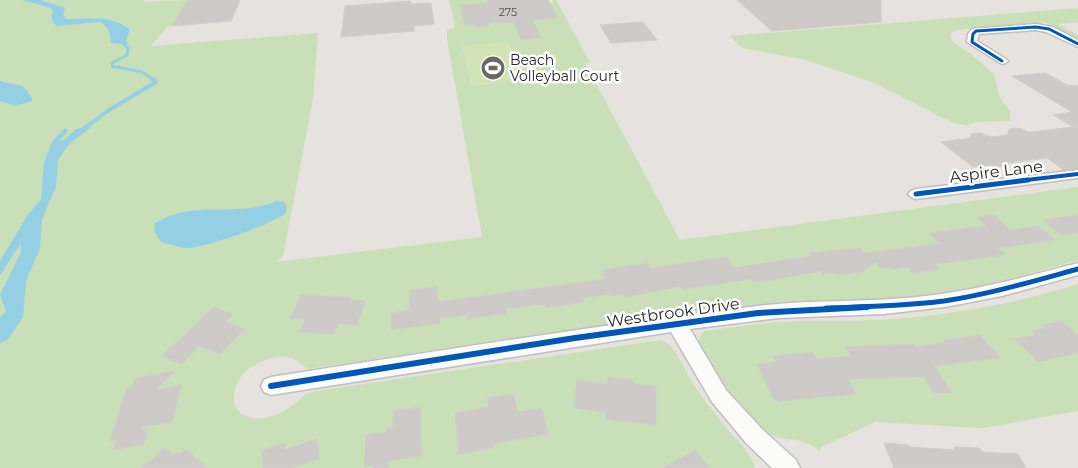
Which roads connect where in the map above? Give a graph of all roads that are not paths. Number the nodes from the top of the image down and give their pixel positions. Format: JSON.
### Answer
{"nodes":[{"id":1,"x":1078,"y":44,"type":"edge"},
{"id":2,"x":1002,"y":61,"type":"dead end"},
{"id":3,"x":1078,"y":174,"type":"edge"},
{"id":4,"x":916,"y":194,"type":"dead end"},
{"id":5,"x":1078,"y":269,"type":"edge"},
{"id":6,"x":676,"y":323,"type":"junction"},
{"id":7,"x":271,"y":386,"type":"dead end"},
{"id":8,"x":788,"y":468,"type":"edge"}],
"edges":[{"from":1,"to":2,"type":"street"},
{"from":3,"to":4,"type":"street","name":"Aspire Lane"},
{"from":5,"to":6,"type":"street","name":"Westbrook Drive"},
{"from":6,"to":7,"type":"street","name":"Westbrook Drive"},
{"from":6,"to":8,"type":"street"}]}
